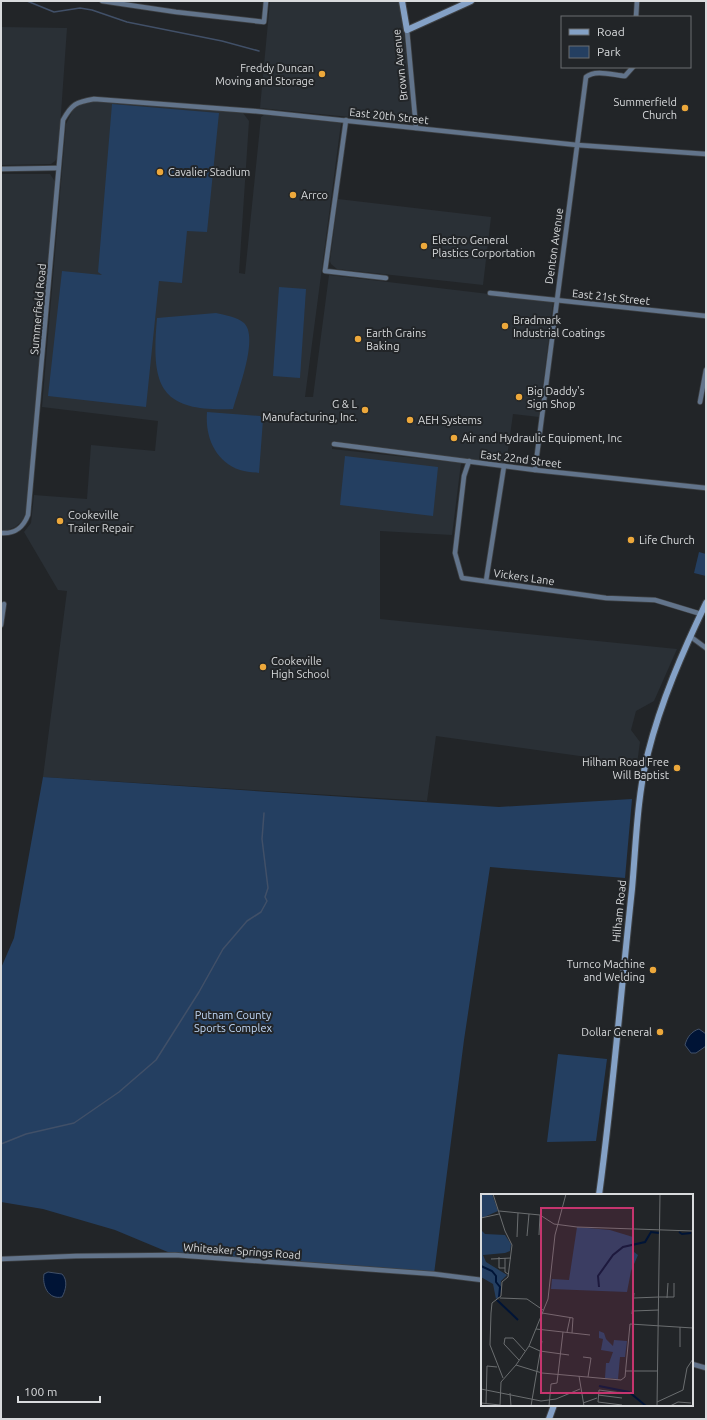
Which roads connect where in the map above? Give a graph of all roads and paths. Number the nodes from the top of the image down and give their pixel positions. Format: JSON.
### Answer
{"nodes":[{"id":1,"x":102,"y":1,"type":"edge"},
{"id":2,"x":266,"y":1,"type":"edge"},
{"id":3,"x":402,"y":1,"type":"edge"},
{"id":4,"x":471,"y":1,"type":"edge"},
{"id":5,"x":637,"y":1,"type":"edge"},
{"id":6,"x":636,"y":16,"type":"edge"},
{"id":7,"x":407,"y":30,"type":"junction"},
{"id":8,"x":632,"y":68,"type":"edge"},
{"id":9,"x":71,"y":106,"type":"joint"},
{"id":10,"x":346,"y":120,"type":"junction"},
{"id":11,"x":416,"y":128,"type":"junction"},
{"id":12,"x":577,"y":145,"type":"junction"},
{"id":13,"x":706,"y":154,"type":"edge"},
{"id":14,"x":58,"y":168,"type":"junction"},
{"id":15,"x":1,"y":169,"type":"edge"},
{"id":16,"x":386,"y":278,"type":"dead end"},
{"id":17,"x":490,"y":293,"type":"dead end"},
{"id":18,"x":556,"y":300,"type":"junction"},
{"id":19,"x":706,"y":316,"type":"edge"},
{"id":20,"x":706,"y":370,"type":"edge"},
{"id":21,"x":700,"y":402,"type":"dead end"},
{"id":22,"x":334,"y":444,"type":"dead end"},
{"id":23,"x":468,"y":461,"type":"junction"},
{"id":24,"x":504,"y":466,"type":"junction"},
{"id":25,"x":535,"y":470,"type":"junction"},
{"id":26,"x":706,"y":488,"type":"edge"},
{"id":27,"x":1,"y":533,"type":"edge"},
{"id":28,"x":486,"y":581,"type":"junction"},
{"id":29,"x":706,"y":603,"type":"edge"},
{"id":30,"x":4,"y":604,"type":"dead end"},
{"id":31,"x":701,"y":614,"type":"junction"},
{"id":32,"x":1,"y":625,"type":"edge"},
{"id":33,"x":691,"y":637,"type":"junction"},
{"id":34,"x":706,"y":648,"type":"edge"},
{"id":35,"x":599,"y":1194,"type":"edge"},
{"id":36,"x":1,"y":1259,"type":"edge"},
{"id":37,"x":481,"y":1280,"type":"edge"},
{"id":38,"x":693,"y":1364,"type":"edge"},
{"id":39,"x":706,"y":1368,"type":"edge"},
{"id":40,"x":554,"y":1406,"type":"edge"},
{"id":41,"x":549,"y":1419,"type":"edge"}],
"edges":[{"from":1,"to":2,"type":"street"},
{"from":3,"to":7,"type":"main road","name":"Brown Avenue"},
{"from":4,"to":7,"type":"main road"},
{"from":5,"to":6,"type":"street"},
{"from":7,"to":11,"type":"street","name":"Brown Avenue"},
{"from":8,"to":12,"type":"street","name":"Denton Avenue"},
{"from":9,"to":10,"type":"street","name":"East 20th Street"},
{"from":9,"to":14,"type":"street","name":"Summerfield Road"},
{"from":10,"to":11,"type":"street","name":"East 20th Street"},
{"from":10,"to":16,"type":"street"},
{"from":11,"to":12,"type":"street","name":"East 20th Street"},
{"from":12,"to":13,"type":"street","name":"East 20th Street"},
{"from":12,"to":18,"type":"street","name":"Denton Avenue"},
{"from":14,"to":15,"type":"street"},
{"from":14,"to":27,"type":"street","name":"Summerfield Road"},
{"from":17,"to":18,"type":"street","name":"East 21st Street"},
{"from":18,"to":19,"type":"street","name":"East 21st Street"},
{"from":18,"to":25,"type":"street","name":"Denton Avenue"},
{"from":20,"to":21,"type":"street"},
{"from":22,"to":23,"type":"street","name":"East 22nd Street"},
{"from":23,"to":24,"type":"street","name":"East 22nd Street"},
{"from":23,"to":28,"type":"street","name":"Vickers Lane"},
{"from":24,"to":25,"type":"street","name":"East 22nd Street"},
{"from":24,"to":28,"type":"street"},
{"from":25,"to":26,"type":"street","name":"East 22nd Street"},
{"from":28,"to":31,"type":"street","name":"Vickers Lane"},
{"from":29,"to":31,"type":"main road","name":"Hilham Road"},
{"from":30,"to":32,"type":"street"},
{"from":31,"to":33,"type":"main road","name":"Hilham Road"},
{"from":33,"to":34,"type":"street"},
{"from":33,"to":35,"type":"main road","name":"Hilham Road"},
{"from":36,"to":37,"type":"street","name":"Whiteaker Springs Road"},
{"from":38,"to":39,"type":"street"},
{"from":40,"to":41,"type":"main road"}]}
